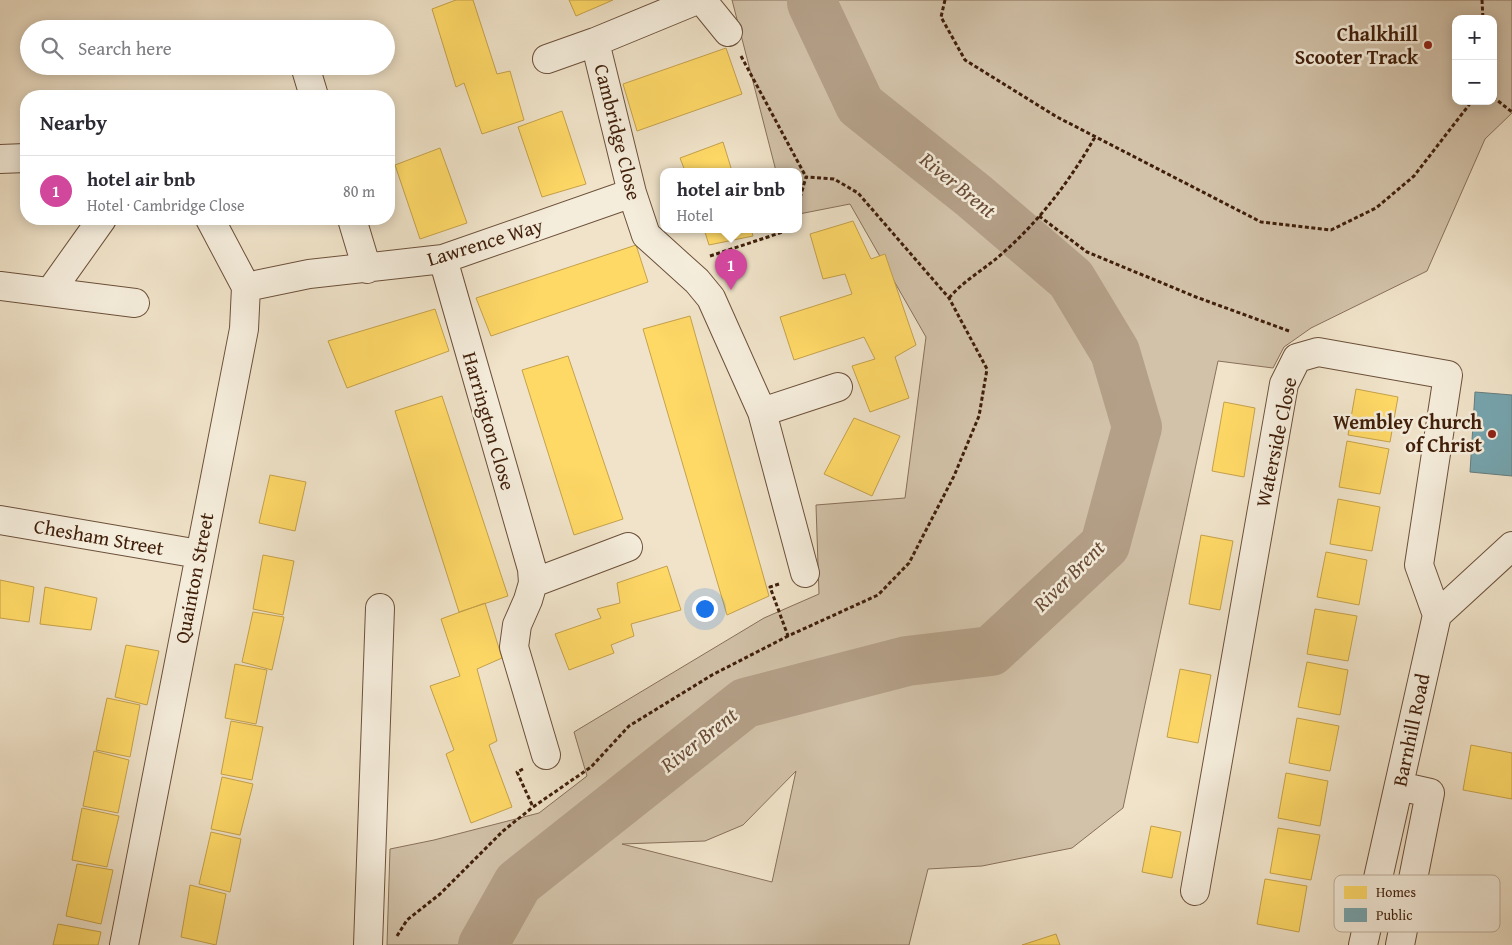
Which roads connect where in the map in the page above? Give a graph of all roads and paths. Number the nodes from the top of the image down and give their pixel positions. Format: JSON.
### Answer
{"nodes":[{"id":1,"x":697,"y":0,"type":"edge"},
{"id":2,"x":702,"y":0,"type":"edge"},
{"id":3,"x":945,"y":0,"type":"edge"},
{"id":4,"x":1482,"y":0,"type":"edge"},
{"id":5,"x":1483,"y":15,"type":"edge"},
{"id":6,"x":728,"y":32,"type":"joint"},
{"id":7,"x":596,"y":42,"type":"junction"},
{"id":8,"x":547,"y":59,"type":"dead end"},
{"id":9,"x":308,"y":75,"type":"edge"},
{"id":10,"x":312,"y":90,"type":"edge"},
{"id":11,"x":1497,"y":99,"type":"edge"},
{"id":12,"x":1469,"y":105,"type":"edge"},
{"id":13,"x":1512,"y":112,"type":"edge"},
{"id":14,"x":1095,"y":136,"type":"junction"},
{"id":15,"x":20,"y":158,"type":"edge"},
{"id":16,"x":0,"y":159,"type":"edge"},
{"id":17,"x":802,"y":168,"type":"edge"},
{"id":18,"x":802,"y":169,"type":"edge"},
{"id":19,"x":806,"y":176,"type":"junction"},
{"id":20,"x":802,"y":190,"type":"edge"},
{"id":21,"x":632,"y":193,"type":"junction"},
{"id":22,"x":1038,"y":216,"type":"junction"},
{"id":23,"x":98,"y":225,"type":"edge"},
{"id":24,"x":213,"y":225,"type":"edge"},
{"id":25,"x":354,"y":225,"type":"edge"},
{"id":26,"x":780,"y":233,"type":"edge"},
{"id":27,"x":443,"y":259,"type":"junction"},
{"id":28,"x":678,"y":266,"type":"junction"},
{"id":29,"x":367,"y":269,"type":"junction"},
{"id":30,"x":0,"y":286,"type":"edge"},
{"id":31,"x":246,"y":288,"type":"junction"},
{"id":32,"x":50,"y":292,"type":"junction"},
{"id":33,"x":949,"y":298,"type":"junction"},
{"id":34,"x":135,"y":303,"type":"dead end"},
{"id":35,"x":1318,"y":352,"type":"junction"},
{"id":36,"x":838,"y":387,"type":"dead end"},
{"id":37,"x":762,"y":412,"type":"junction"},
{"id":38,"x":0,"y":520,"type":"edge"},
{"id":39,"x":1512,"y":546,"type":"edge"},
{"id":40,"x":628,"y":547,"type":"dead end"},
{"id":41,"x":199,"y":554,"type":"junction"},
{"id":42,"x":805,"y":573,"type":"joint"},
{"id":43,"x":533,"y":583,"type":"junction"},
{"id":44,"x":380,"y":608,"type":"dead end"},
{"id":45,"x":1437,"y":615,"type":"junction"},
{"id":46,"x":788,"y":636,"type":"junction"},
{"id":47,"x":546,"y":755,"type":"dead end"},
{"id":48,"x":1399,"y":786,"type":"junction"},
{"id":49,"x":1379,"y":875,"type":"edge"},
{"id":50,"x":1414,"y":875,"type":"edge"},
{"id":51,"x":1195,"y":891,"type":"dead end"},
{"id":52,"x":1366,"y":932,"type":"edge"},
{"id":53,"x":1403,"y":932,"type":"edge"},
{"id":54,"x":397,"y":937,"type":"dead end"},
{"id":55,"x":124,"y":945,"type":"edge"},
{"id":56,"x":368,"y":945,"type":"edge"},
{"id":57,"x":1363,"y":945,"type":"edge"},
{"id":58,"x":1400,"y":945,"type":"edge"}],
"edges":[{"from":1,"to":7,"type":"street","name":"Cambridge Close"},
{"from":2,"to":6,"type":"street"},
{"from":3,"to":14,"type":"path"},
{"from":4,"to":5,"type":"path"},
{"from":6,"to":17,"type":"path"},
{"from":7,"to":8,"type":"street"},
{"from":7,"to":21,"type":"street","name":"Cambridge Close"},
{"from":9,"to":10,"type":"street"},
{"from":11,"to":13,"type":"path"},
{"from":12,"to":14,"type":"path"},
{"from":14,"to":22,"type":"path"},
{"from":15,"to":16,"type":"street"},
{"from":18,"to":19,"type":"path"},
{"from":19,"to":20,"type":"path"},
{"from":19,"to":33,"type":"path"},
{"from":21,"to":27,"type":"street","name":"Lawrence Way"},
{"from":21,"to":28,"type":"street","name":"Cambridge Close"},
{"from":22,"to":33,"type":"path"},
{"from":22,"to":35,"type":"path"},
{"from":23,"to":32,"type":"street"},
{"from":24,"to":31,"type":"street"},
{"from":25,"to":29,"type":"street"},
{"from":26,"to":28,"type":"path"},
{"from":27,"to":29,"type":"street","name":"Lawrence Way"},
{"from":27,"to":43,"type":"street","name":"Harrington Close"},
{"from":28,"to":37,"type":"street","name":"Cambridge Close"},
{"from":29,"to":31,"type":"street","name":"Lawrence Way"},
{"from":30,"to":32,"type":"street"},
{"from":31,"to":41,"type":"street","name":"Quainton Street"},
{"from":32,"to":34,"type":"street"},
{"from":33,"to":46,"type":"path"},
{"from":35,"to":45,"type":"street","name":"Waterside Close"},
{"from":35,"to":51,"type":"street","name":"Waterside Close"},
{"from":36,"to":37,"type":"street"},
{"from":37,"to":42,"type":"street","name":"Cambridge Close"},
{"from":38,"to":41,"type":"street","name":"Chesham Street"},
{"from":39,"to":45,"type":"street"},
{"from":40,"to":43,"type":"street"},
{"from":41,"to":55,"type":"street","name":"Quainton Street"},
{"from":42,"to":46,"type":"path"},
{"from":43,"to":47,"type":"street","name":"Harrington Close"},
{"from":44,"to":56,"type":"street"},
{"from":45,"to":48,"type":"street","name":"Barnhill Road"},
{"from":46,"to":54,"type":"path"},
{"from":48,"to":49,"type":"street","name":"Barnhill Road"},
{"from":48,"to":50,"type":"street"},
{"from":52,"to":57,"type":"street","name":"Barnhill Road"},
{"from":53,"to":58,"type":"street"}]}
